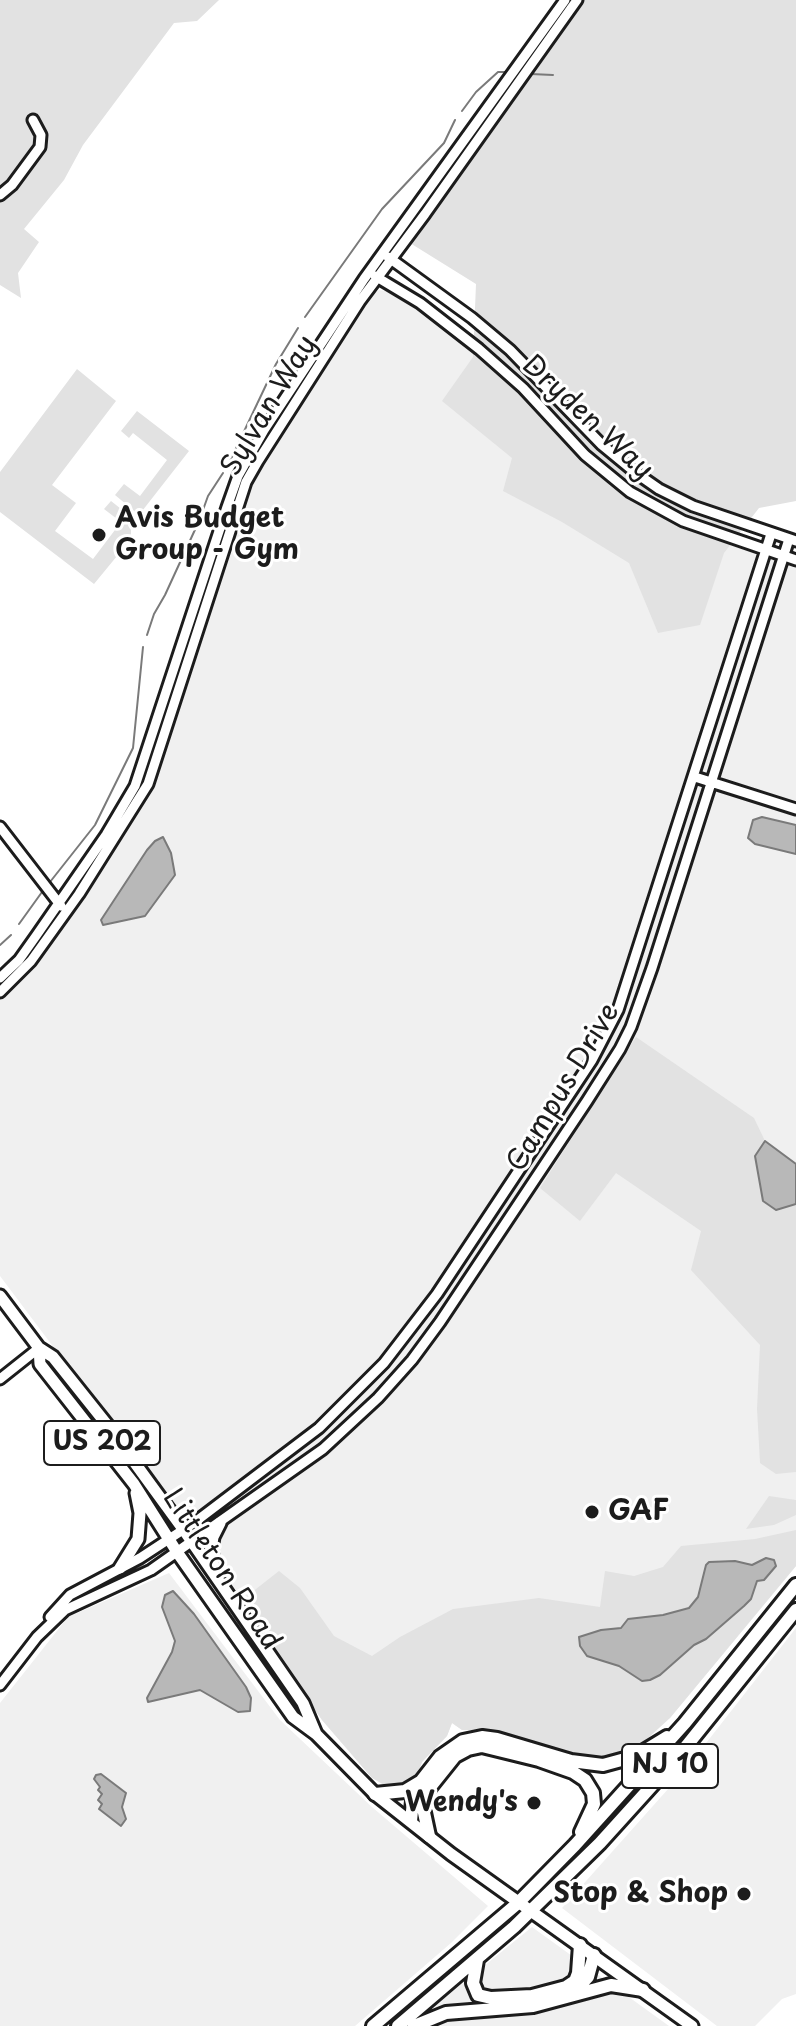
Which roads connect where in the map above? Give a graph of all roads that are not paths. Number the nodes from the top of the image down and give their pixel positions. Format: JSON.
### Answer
{"nodes":[{"id":1,"x":577,"y":0,"type":"edge"},
{"id":2,"x":566,"y":4,"type":"edge"},
{"id":3,"x":33,"y":120,"type":"dead end"},
{"id":4,"x":478,"y":131,"type":"junction"},
{"id":5,"x":0,"y":195,"type":"edge"},
{"id":6,"x":383,"y":253,"type":"junction"},
{"id":7,"x":392,"y":260,"type":"junction"},
{"id":8,"x":368,"y":272,"type":"junction"},
{"id":9,"x":379,"y":279,"type":"junction"},
{"id":10,"x":328,"y":341,"type":"junction"},
{"id":11,"x":771,"y":534,"type":"junction"},
{"id":12,"x":792,"y":540,"type":"edge"},
{"id":13,"x":767,"y":550,"type":"junction"},
{"id":14,"x":784,"y":556,"type":"junction"},
{"id":15,"x":796,"y":560,"type":"edge"},
{"id":16,"x":695,"y":777,"type":"junction"},
{"id":17,"x":712,"y":783,"type":"junction"},
{"id":18,"x":796,"y":809,"type":"edge"},
{"id":19,"x":0,"y":827,"type":"edge"},
{"id":20,"x":59,"y":903,"type":"junction"},
{"id":21,"x":66,"y":912,"type":"junction"},
{"id":22,"x":0,"y":978,"type":"edge"},
{"id":23,"x":0,"y":992,"type":"edge"},
{"id":24,"x":0,"y":1296,"type":"edge"},
{"id":25,"x":39,"y":1348,"type":"junction"},
{"id":26,"x":0,"y":1379,"type":"edge"},
{"id":27,"x":134,"y":1484,"type":"junction"},
{"id":28,"x":220,"y":1523,"type":"junction"},
{"id":29,"x":183,"y":1529,"type":"junction"},
{"id":30,"x":169,"y":1539,"type":"junction"},
{"id":31,"x":192,"y":1543,"type":"junction"},
{"id":32,"x":177,"y":1552,"type":"junction"},
{"id":33,"x":120,"y":1568,"type":"junction"},
{"id":34,"x":221,"y":1584,"type":"junction"},
{"id":35,"x":796,"y":1585,"type":"edge"},
{"id":36,"x":794,"y":1613,"type":"edge"},
{"id":37,"x":37,"y":1637,"type":"junction"},
{"id":38,"x":0,"y":1685,"type":"edge"},
{"id":39,"x":685,"y":1723,"type":"junction"},
{"id":40,"x":316,"y":1734,"type":"junction"},
{"id":41,"x":422,"y":1780,"type":"junction"},
{"id":42,"x":375,"y":1794,"type":"junction"},
{"id":43,"x":411,"y":1821,"type":"junction"},
{"id":44,"x":429,"y":1836,"type":"junction"},
{"id":45,"x":575,"y":1845,"type":"junction"},
{"id":46,"x":518,"y":1903,"type":"junction"},
{"id":47,"x":531,"y":1911,"type":"junction"},
{"id":48,"x":580,"y":1945,"type":"junction"},
{"id":49,"x":594,"y":1955,"type":"junction"},
{"id":50,"x":477,"y":1960,"type":"junction"},
{"id":51,"x":643,"y":1990,"type":"junction"},
{"id":52,"x":566,"y":1998,"type":"junction"},
{"id":53,"x":373,"y":2026,"type":"edge"},
{"id":54,"x":398,"y":2026,"type":"edge"},
{"id":55,"x":414,"y":2026,"type":"edge"},
{"id":56,"x":692,"y":2026,"type":"edge"}],
"edges":[{"from":1,"to":2,"type":"street","name":"Sylvan Way"},
{"from":2,"to":4,"type":"street","name":"Sylvan Way"},
{"from":3,"to":5,"type":"street"},
{"from":4,"to":6,"type":"street","name":"Sylvan Way"},
{"from":4,"to":7,"type":"street","name":"Sylvan Way"},
{"from":6,"to":7,"type":"street","name":"Dryden Way"},
{"from":6,"to":8,"type":"street","name":"Sylvan Way"},
{"from":7,"to":9,"type":"street","name":"Sylvan Way"},
{"from":7,"to":11,"type":"street","name":"Dryden Way"},
{"from":8,"to":9,"type":"street","name":"Dryden Way"},
{"from":8,"to":10,"type":"street","name":"Sylvan Way"},
{"from":9,"to":10,"type":"street","name":"Sylvan Way"},
{"from":9,"to":13,"type":"street","name":"Dryden Way"},
{"from":10,"to":20,"type":"street","name":"Sylvan Way"},
{"from":10,"to":21,"type":"street","name":"Sylvan Way"},
{"from":11,"to":12,"type":"street","name":"Dryden Way"},
{"from":11,"to":13,"type":"street","name":"Campus Drive"},
{"from":12,"to":14,"type":"street","name":"Campus Drive"},
{"from":13,"to":14,"type":"street","name":"Dryden Way"},
{"from":13,"to":16,"type":"street","name":"Campus Drive"},
{"from":14,"to":15,"type":"street","name":"Dryden Way"},
{"from":14,"to":17,"type":"street","name":"Campus Drive"},
{"from":16,"to":17,"type":"street"},
{"from":16,"to":29,"type":"street","name":"Campus Drive"},
{"from":17,"to":18,"type":"street"},
{"from":17,"to":28,"type":"street","name":"Campus Drive"},
{"from":19,"to":20,"type":"street"},
{"from":20,"to":21,"type":"street"},
{"from":20,"to":22,"type":"street","name":"Sylvan Way"},
{"from":21,"to":23,"type":"street","name":"Sylvan Way"},
{"from":24,"to":25,"type":"main road","name":"Littleton Road","number":"US 202"},
{"from":25,"to":26,"type":"street"},
{"from":25,"to":27,"type":"main road","name":"Littleton Road","number":"US 202"},
{"from":25,"to":29,"type":"main road","name":"Littleton Road","number":"US 202"},
{"from":27,"to":30,"type":"main road","name":"Littleton Road","number":"US 202"},
{"from":27,"to":33,"type":"main road"},
{"from":28,"to":31,"type":"street","name":"Campus Drive"},
{"from":28,"to":34,"type":"main road"},
{"from":29,"to":30,"type":"street","name":"Campus Drive"},
{"from":29,"to":31,"type":"main road","name":"Littleton Road","number":"US 202"},
{"from":30,"to":32,"type":"main road","name":"Littleton Road","number":"US 202"},
{"from":30,"to":33,"type":"street","name":"Campus Drive"},
{"from":31,"to":32,"type":"street","name":"Campus Drive"},
{"from":31,"to":34,"type":"main road","name":"Littleton Road","number":"US 202"},
{"from":32,"to":37,"type":"street","name":"Campus Drive"},
{"from":32,"to":40,"type":"main road","name":"Littleton Road","number":"US 202"},
{"from":33,"to":37,"type":"street","name":"Campus Drive"},
{"from":34,"to":40,"type":"main road","name":"Littleton Road","number":"US 202"},
{"from":35,"to":39,"type":"highway","number":"NJ 10"},
{"from":36,"to":47,"type":"highway","number":"NJ 10"},
{"from":37,"to":38,"type":"street"},
{"from":39,"to":41,"type":"highway"},
{"from":39,"to":45,"type":"highway","number":"NJ 10"},
{"from":40,"to":42,"type":"main road","name":"Littleton Road","number":"US 202"},
{"from":41,"to":42,"type":"highway"},
{"from":41,"to":43,"type":"highway"},
{"from":42,"to":43,"type":"main road","name":"Littleton Road","number":"US 202"},
{"from":43,"to":44,"type":"main road","name":"Littleton Road","number":"US 202"},
{"from":44,"to":45,"type":"highway"},
{"from":44,"to":46,"type":"main road","name":"Littleton Road","number":"US 202"},
{"from":45,"to":46,"type":"highway","number":"NJ 10"},
{"from":46,"to":47,"type":"main road","name":"Littleton Road","number":"US 202"},
{"from":46,"to":53,"type":"highway","number":"NJ 10"},
{"from":47,"to":48,"type":"main road","name":"Littleton Road","number":"US 202"},
{"from":47,"to":50,"type":"highway","number":"NJ 10"},
{"from":48,"to":49,"type":"main road","name":"Littleton Road","number":"US 202"},
{"from":48,"to":50,"type":"highway"},
{"from":49,"to":51,"type":"main road","name":"Littleton Road","number":"US 202"},
{"from":49,"to":52,"type":"highway"},
{"from":50,"to":54,"type":"highway","number":"NJ 10"},
{"from":51,"to":52,"type":"highway"},
{"from":51,"to":56,"type":"main road","name":"Littleton Road","number":"US 202"},
{"from":52,"to":55,"type":"highway"}]}
